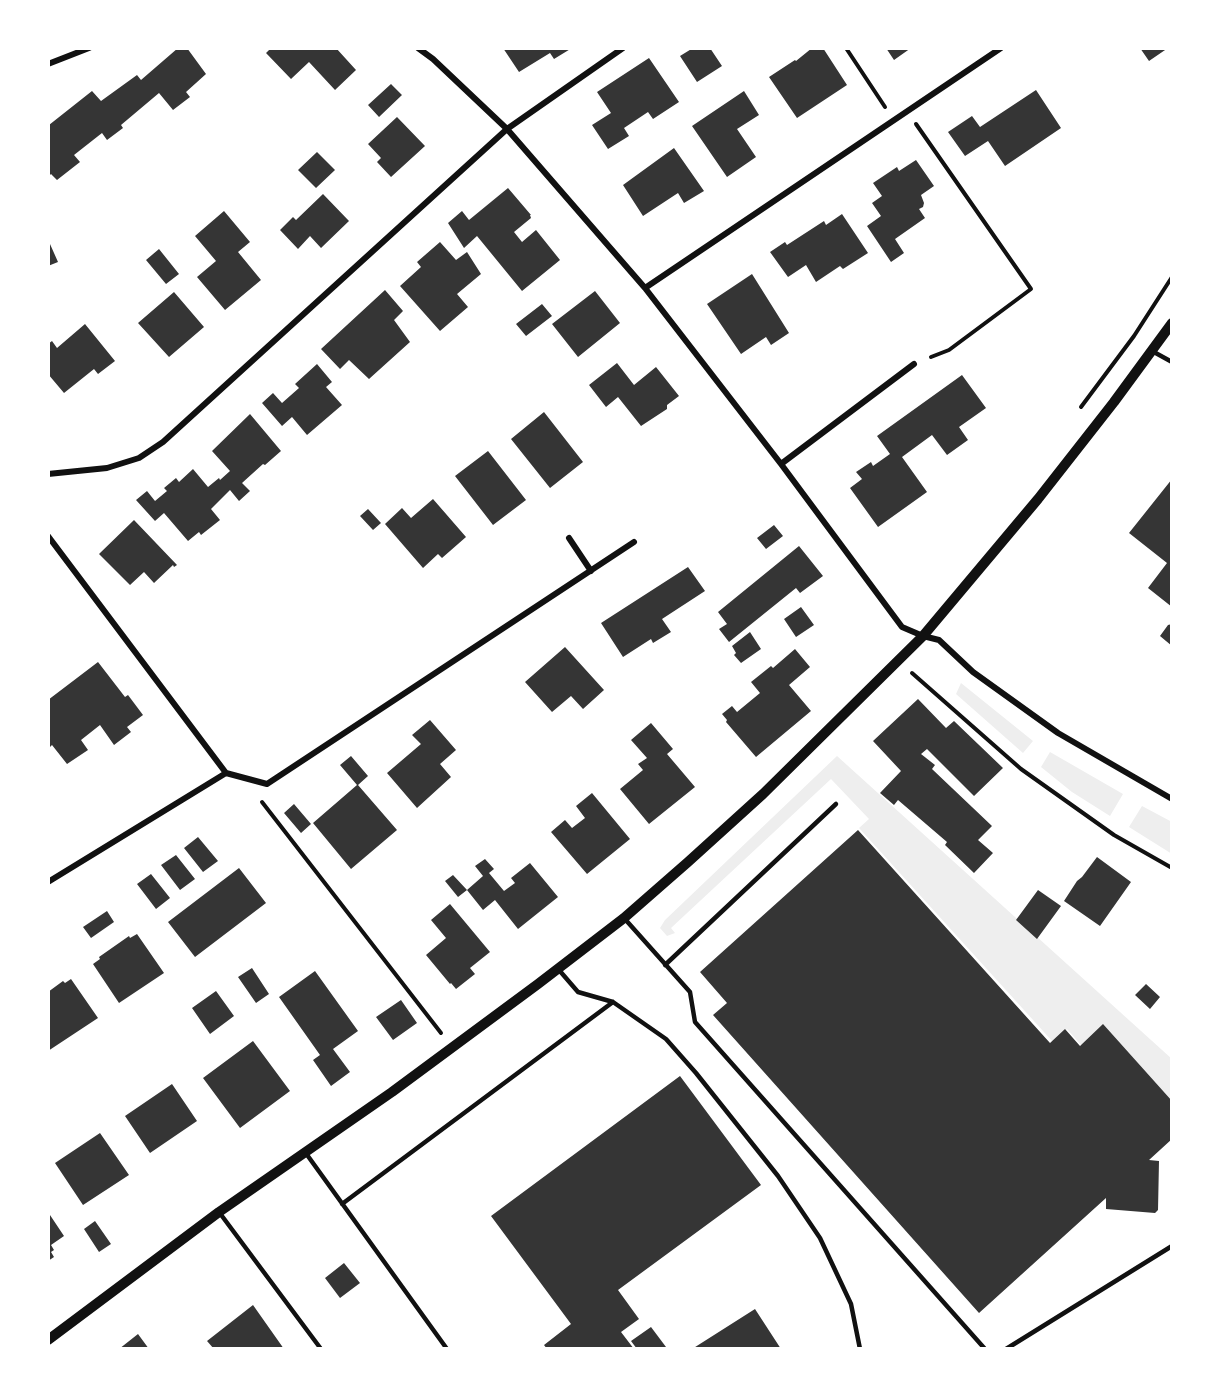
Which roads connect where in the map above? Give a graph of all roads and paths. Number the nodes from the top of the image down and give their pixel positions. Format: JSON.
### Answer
{"nodes":[{"id":1,"x":89,"y":48,"type":"edge"},
{"id":2,"x":418,"y":48,"type":"edge"},
{"id":3,"x":623,"y":48,"type":"edge"},
{"id":4,"x":846,"y":48,"type":"edge"},
{"id":5,"x":1001,"y":48,"type":"edge"},
{"id":6,"x":51,"y":63,"type":"edge"},
{"id":7,"x":48,"y":70,"type":"edge"},
{"id":8,"x":907,"y":111,"type":"junction"},
{"id":9,"x":894,"y":120,"type":"junction"},
{"id":10,"x":507,"y":129,"type":"junction"},
{"id":11,"x":1172,"y":277,"type":"edge"},
{"id":12,"x":645,"y":288,"type":"junction"},
{"id":13,"x":1172,"y":323,"type":"edge"},
{"id":14,"x":1152,"y":351,"type":"junction"},
{"id":15,"x":1172,"y":362,"type":"edge"},
{"id":16,"x":914,"y":364,"type":"joint"},
{"id":17,"x":1079,"y":410,"type":"dead end"},
{"id":18,"x":781,"y":464,"type":"junction"},
{"id":19,"x":48,"y":474,"type":"edge"},
{"id":20,"x":48,"y":536,"type":"edge"},
{"id":21,"x":570,"y":538,"type":"dead end"},
{"id":22,"x":634,"y":542,"type":"dead end"},
{"id":23,"x":591,"y":571,"type":"junction"},
{"id":24,"x":923,"y":636,"type":"junction"},
{"id":25,"x":897,"y":660,"type":"junction"},
{"id":26,"x":226,"y":773,"type":"junction"},
{"id":27,"x":243,"y":778,"type":"junction"},
{"id":28,"x":1172,"y":799,"type":"edge"},
{"id":29,"x":836,"y":804,"type":"dead end"},
{"id":30,"x":1172,"y":868,"type":"edge"},
{"id":31,"x":48,"y":882,"type":"edge"},
{"id":32,"x":624,"y":918,"type":"junction"},
{"id":33,"x":665,"y":965,"type":"junction"},
{"id":34,"x":558,"y":968,"type":"junction"},
{"id":35,"x":614,"y":1002,"type":"junction"},
{"id":36,"x":453,"y":1047,"type":"junction"},
{"id":37,"x":305,"y":1152,"type":"junction"},
{"id":38,"x":342,"y":1204,"type":"junction"},
{"id":39,"x":219,"y":1212,"type":"junction"},
{"id":40,"x":1172,"y":1246,"type":"edge"},
{"id":41,"x":48,"y":1340,"type":"edge"},
{"id":42,"x":321,"y":1349,"type":"edge"},
{"id":43,"x":447,"y":1349,"type":"edge"},
{"id":44,"x":860,"y":1349,"type":"edge"},
{"id":45,"x":985,"y":1349,"type":"edge"},
{"id":46,"x":1006,"y":1349,"type":"edge"}],
"edges":[{"from":1,"to":6,"type":"street"},
{"from":2,"to":10,"type":"street"},
{"from":3,"to":10,"type":"street"},
{"from":4,"to":9,"type":"path"},
{"from":5,"to":8,"type":"street"},
{"from":6,"to":7,"type":"lane"},
{"from":8,"to":9,"type":"street"},
{"from":8,"to":16,"type":"path"},
{"from":9,"to":12,"type":"street"},
{"from":10,"to":12,"type":"street"},
{"from":10,"to":19,"type":"street"},
{"from":11,"to":17,"type":"path"},
{"from":12,"to":18,"type":"street"},
{"from":13,"to":14,"type":"street"},
{"from":14,"to":15,"type":"lane"},
{"from":14,"to":24,"type":"street"},
{"from":16,"to":18,"type":"street"},
{"from":18,"to":24,"type":"street"},
{"from":20,"to":26,"type":"street"},
{"from":21,"to":23,"type":"street"},
{"from":22,"to":23,"type":"street"},
{"from":23,"to":27,"type":"street"},
{"from":24,"to":25,"type":"street"},
{"from":24,"to":28,"type":"street"},
{"from":25,"to":30,"type":"path"},
{"from":25,"to":32,"type":"street"},
{"from":26,"to":27,"type":"street"},
{"from":26,"to":31,"type":"street"},
{"from":27,"to":36,"type":"path"},
{"from":29,"to":33,"type":"lane"},
{"from":32,"to":33,"type":"lane"},
{"from":32,"to":34,"type":"street"},
{"from":33,"to":45,"type":"lane"},
{"from":34,"to":35,"type":"lane"},
{"from":34,"to":36,"type":"street"},
{"from":35,"to":38,"type":"lane"},
{"from":35,"to":44,"type":"lane"},
{"from":36,"to":37,"type":"street"},
{"from":37,"to":38,"type":"lane"},
{"from":37,"to":39,"type":"street"},
{"from":38,"to":43,"type":"lane"},
{"from":39,"to":41,"type":"street"},
{"from":39,"to":42,"type":"lane"},
{"from":40,"to":46,"type":"lane"}]}
